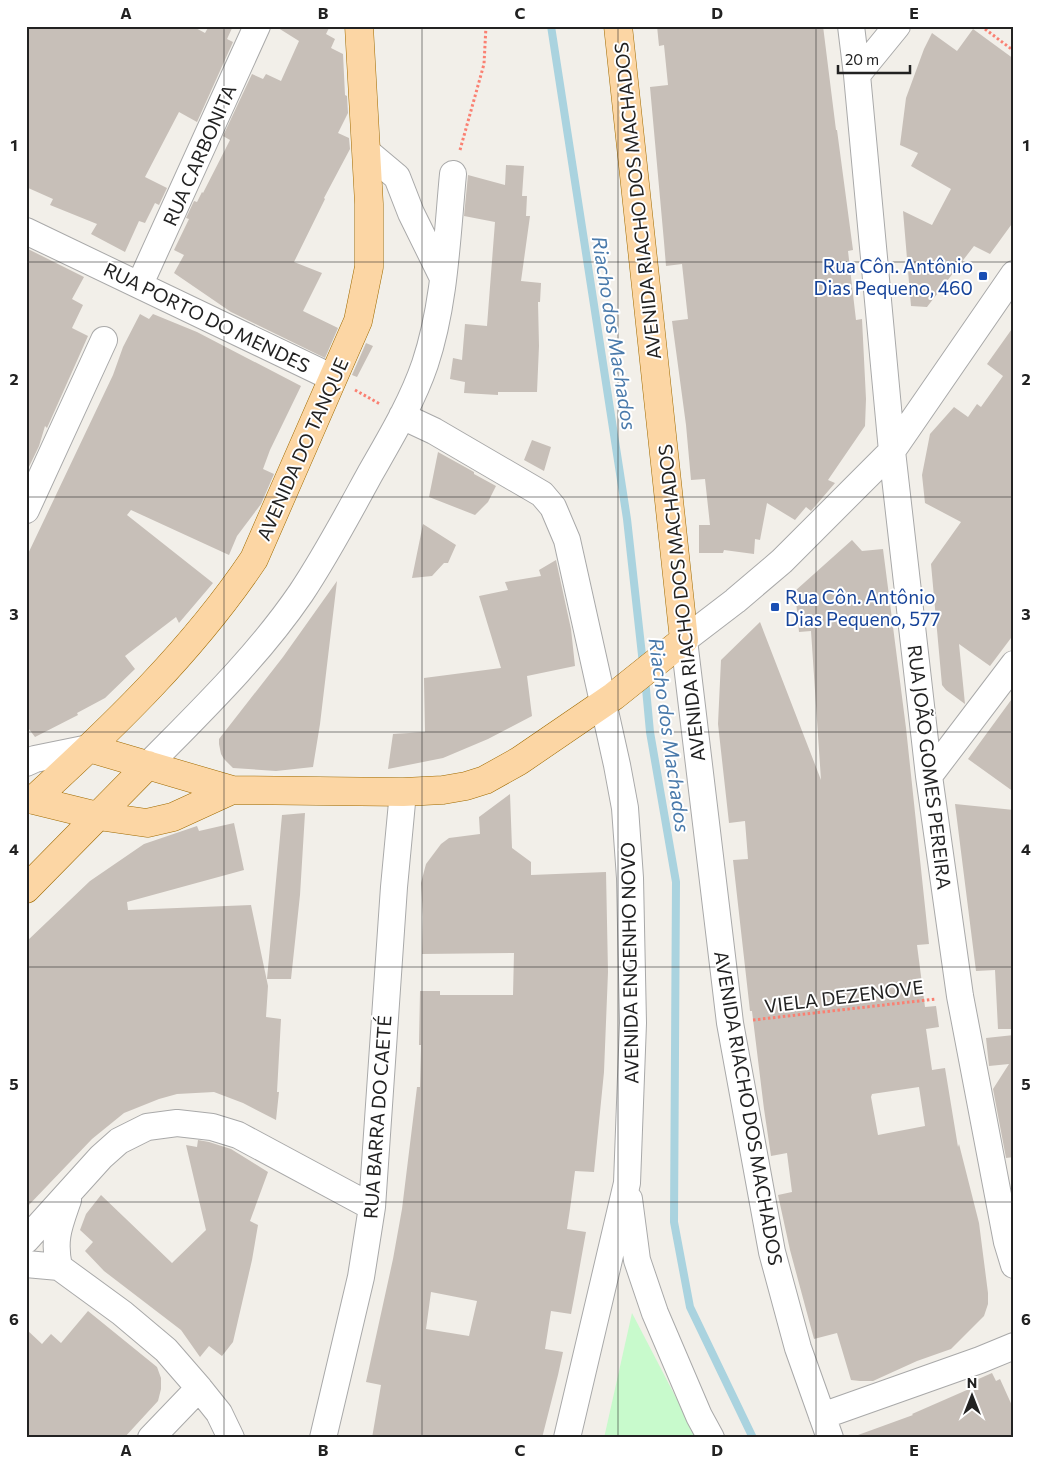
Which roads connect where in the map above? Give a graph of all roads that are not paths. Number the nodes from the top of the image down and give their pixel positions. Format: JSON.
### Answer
{"nodes":[{"id":1,"x":258,"y":26,"type":"edge"},
{"id":2,"x":359,"y":26,"type":"edge"},
{"id":3,"x":618,"y":26,"type":"edge"},
{"id":4,"x":851,"y":26,"type":"edge"},
{"id":5,"x":897,"y":26,"type":"edge"},
{"id":6,"x":857,"y":75,"type":"junction"},
{"id":7,"x":366,"y":151,"type":"junction"},
{"id":8,"x":454,"y":174,"type":"road end"},
{"id":9,"x":26,"y":231,"type":"edge"},
{"id":10,"x":1014,"y":274,"type":"edge"},
{"id":11,"x":443,"y":278,"type":"junction"},
{"id":12,"x":140,"y":284,"type":"junction"},
{"id":13,"x":104,"y":340,"type":"dead end"},
{"id":14,"x":333,"y":378,"type":"junction"},
{"id":15,"x":402,"y":416,"type":"junction"},
{"id":16,"x":892,"y":451,"type":"junction"},
{"id":17,"x":26,"y":510,"type":"edge"},
{"id":18,"x":684,"y":640,"type":"junction"},
{"id":19,"x":1014,"y":664,"type":"edge"},
{"id":20,"x":609,"y":700,"type":"junction"},
{"id":21,"x":90,"y":748,"type":"junction"},
{"id":22,"x":26,"y":763,"type":"edge"},
{"id":23,"x":148,"y":765,"type":"junction"},
{"id":24,"x":930,"y":776,"type":"junction"},
{"id":25,"x":232,"y":790,"type":"junction"},
{"id":26,"x":403,"y":792,"type":"junction"},
{"id":27,"x":29,"y":800,"type":"edge"},
{"id":28,"x":98,"y":816,"type":"junction"},
{"id":29,"x":26,"y":889,"type":"edge"},
{"id":30,"x":627,"y":1183,"type":"junction"},
{"id":31,"x":70,"y":1192,"type":"junction"},
{"id":32,"x":372,"y":1207,"type":"junction"},
{"id":33,"x":26,"y":1240,"type":"edge"},
{"id":34,"x":26,"y":1264,"type":"edge"},
{"id":35,"x":1014,"y":1265,"type":"edge"},
{"id":36,"x":59,"y":1267,"type":"junction"},
{"id":37,"x":1014,"y":1346,"type":"edge"},
{"id":38,"x":199,"y":1388,"type":"junction"},
{"id":39,"x":826,"y":1427,"type":"edge"},
{"id":40,"x":151,"y":1438,"type":"edge"},
{"id":41,"x":231,"y":1438,"type":"edge"},
{"id":42,"x":323,"y":1438,"type":"edge"},
{"id":43,"x":567,"y":1438,"type":"edge"},
{"id":44,"x":711,"y":1438,"type":"edge"}],
"edges":[{"from":1,"to":12,"type":"street","name":"RUA CARBONITA"},
{"from":2,"to":7,"type":"main road","name":"AVENIDA DO TANQUE"},
{"from":3,"to":18,"type":"main road","name":"AVENIDA RIACHO DOS MACHADOS"},
{"from":4,"to":6,"type":"street","name":"RUA JOÃO GOMES PEREIRA"},
{"from":5,"to":6,"type":"street"},
{"from":6,"to":16,"type":"street","name":"RUA JOÃO GOMES PEREIRA"},
{"from":7,"to":11,"type":"street"},
{"from":7,"to":14,"type":"main road","name":"AVENIDA DO TANQUE"},
{"from":8,"to":11,"type":"street"},
{"from":9,"to":12,"type":"street","name":"RUA PORTO DO MENDES"},
{"from":10,"to":16,"type":"street"},
{"from":11,"to":15,"type":"street"},
{"from":12,"to":14,"type":"street","name":"RUA PORTO DO MENDES"},
{"from":13,"to":17,"type":"street"},
{"from":14,"to":21,"type":"main road","name":"AVENIDA DO TANQUE"},
{"from":15,"to":20,"type":"street","name":"AVENIDA ENGENHO NOVO"},
{"from":15,"to":23,"type":"street"},
{"from":16,"to":18,"type":"street"},
{"from":16,"to":24,"type":"street","name":"RUA JOÃO GOMES PEREIRA"},
{"from":18,"to":20,"type":"main road"},
{"from":18,"to":39,"type":"street","name":"AVENIDA RIACHO DOS MACHADOS"},
{"from":19,"to":24,"type":"street"},
{"from":20,"to":26,"type":"main road"},
{"from":20,"to":30,"type":"street","name":"AVENIDA ENGENHO NOVO"},
{"from":21,"to":22,"type":"street"},
{"from":21,"to":23,"type":"main road"},
{"from":21,"to":27,"type":"main road","name":"AVENIDA DO TANQUE"},
{"from":23,"to":25,"type":"main road"},
{"from":23,"to":28,"type":"main road"},
{"from":24,"to":35,"type":"street","name":"RUA JOÃO GOMES PEREIRA"},
{"from":25,"to":26,"type":"main road"},
{"from":25,"to":28,"type":"main road"},
{"from":26,"to":32,"type":"street","name":"RUA BARRA DO CAETÉ"},
{"from":27,"to":28,"type":"main road"},
{"from":28,"to":29,"type":"main road"},
{"from":30,"to":43,"type":"street","name":"AVENIDA ENGENHO NOVO"},
{"from":30,"to":44,"type":"street"},
{"from":31,"to":32,"type":"street"},
{"from":31,"to":33,"type":"street"},
{"from":31,"to":36,"type":"street"},
{"from":32,"to":42,"type":"street","name":"RUA BARRA DO CAETÉ"},
{"from":34,"to":36,"type":"street"},
{"from":36,"to":38,"type":"street"},
{"from":37,"to":39,"type":"street"},
{"from":38,"to":40,"type":"street"},
{"from":38,"to":41,"type":"street"}]}
